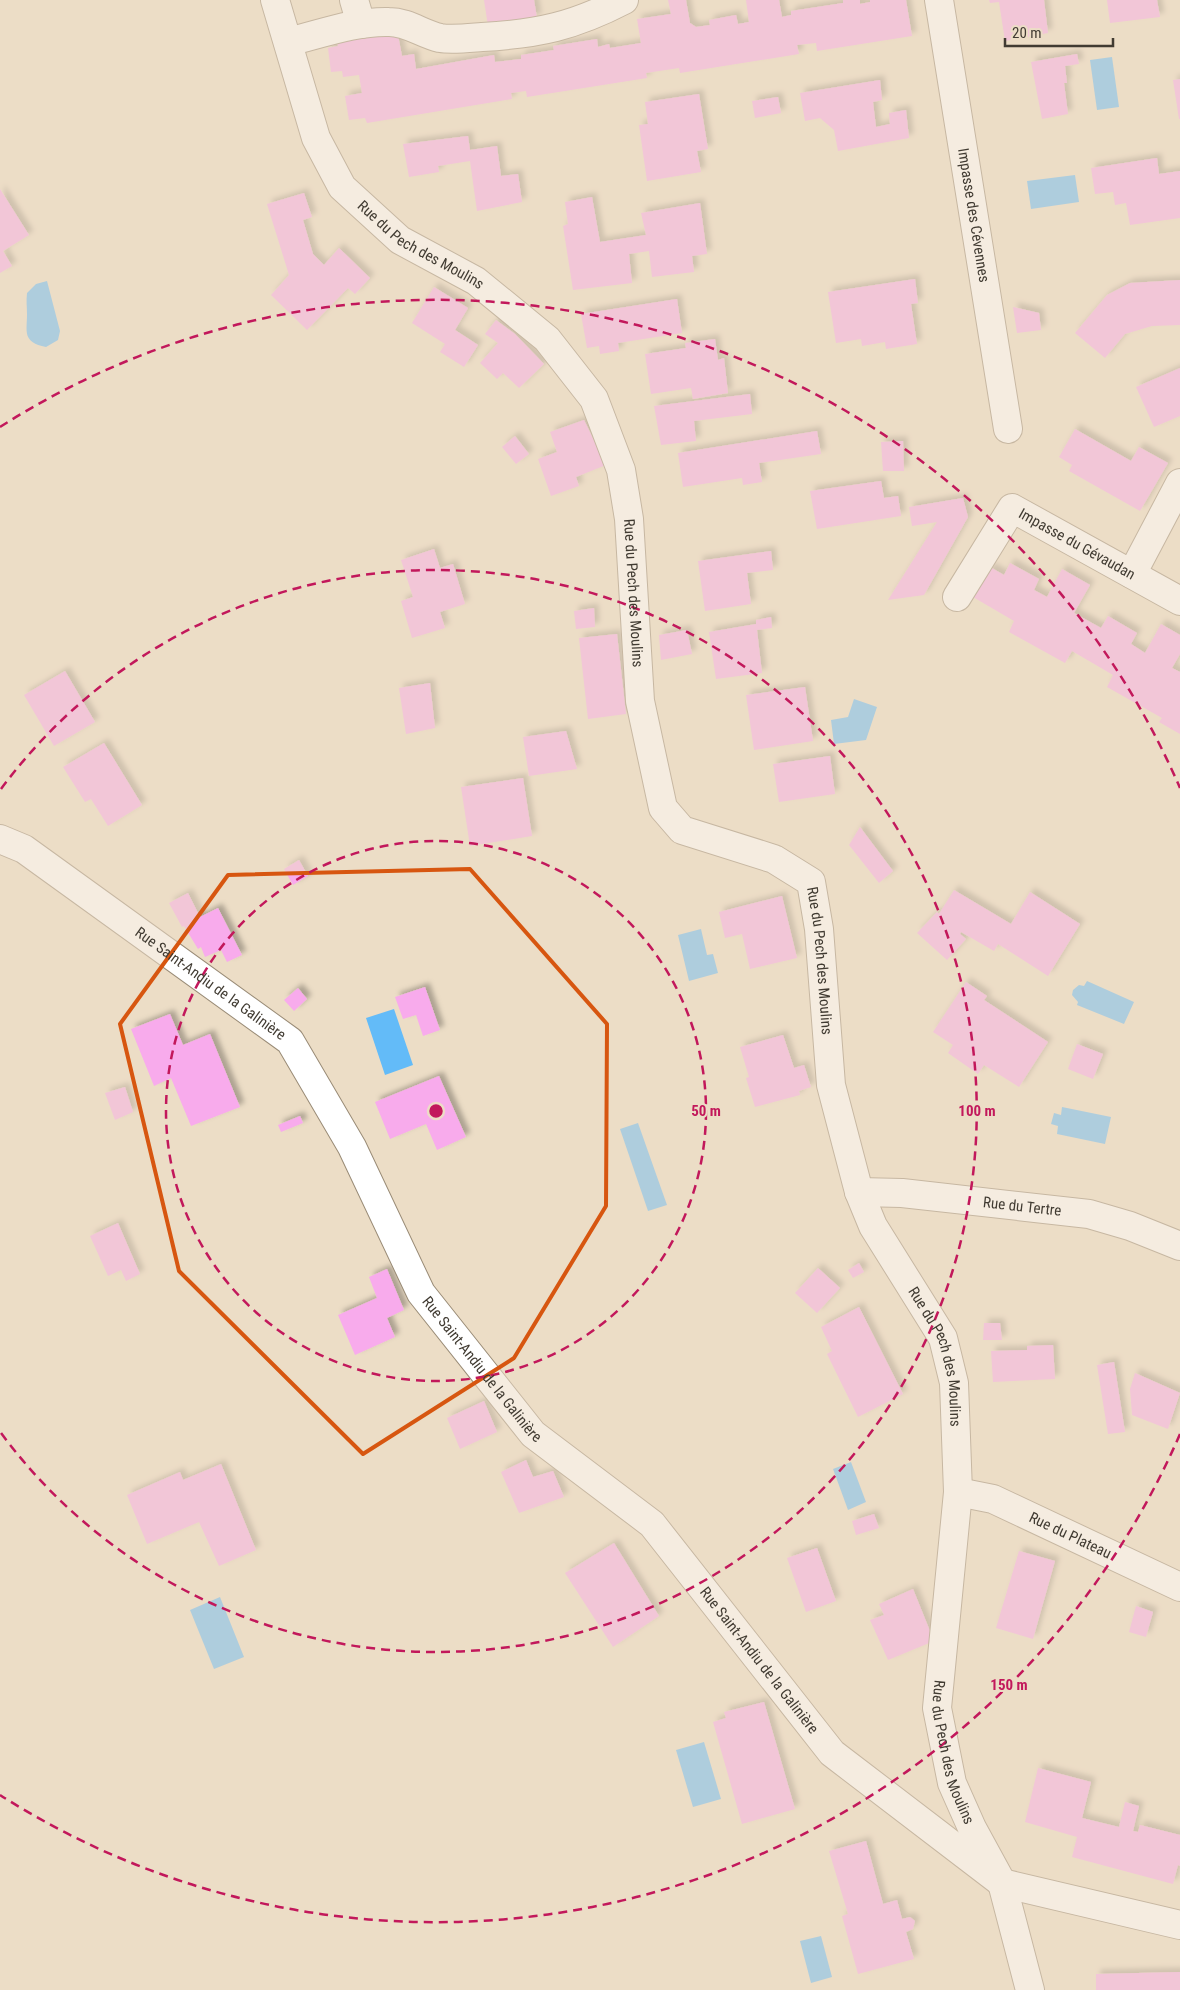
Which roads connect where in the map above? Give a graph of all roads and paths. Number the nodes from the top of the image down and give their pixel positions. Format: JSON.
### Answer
{"nodes":[{"id":1,"x":275,"y":0,"type":"edge"},
{"id":2,"x":624,"y":0,"type":"edge"},
{"id":3,"x":939,"y":0,"type":"edge"},
{"id":4,"x":358,"y":12,"type":"edge"},
{"id":5,"x":288,"y":42,"type":"junction"},
{"id":6,"x":1008,"y":429,"type":"dead end"},
{"id":7,"x":1180,"y":483,"type":"edge"},
{"id":8,"x":1132,"y":574,"type":"junction"},
{"id":9,"x":957,"y":597,"type":"dead end"},
{"id":10,"x":1180,"y":601,"type":"edge"},
{"id":11,"x":0,"y":839,"type":"edge"},
{"id":12,"x":859,"y":1192,"type":"junction"},
{"id":13,"x":1180,"y":1246,"type":"edge"},
{"id":14,"x":958,"y":1492,"type":"junction"},
{"id":15,"x":1180,"y":1587,"type":"edge"},
{"id":16,"x":1002,"y":1882,"type":"junction"},
{"id":17,"x":1180,"y":1925,"type":"edge"},
{"id":18,"x":1030,"y":1990,"type":"edge"}],
"edges":[{"from":1,"to":5,"type":"street","name":"Rue du Pech des Moulins"},
{"from":2,"to":4,"type":"street"},
{"from":3,"to":6,"type":"street","name":"Impasse des Cévennes"},
{"from":4,"to":5,"type":"street"},
{"from":5,"to":12,"type":"street","name":"Rue du Pech des Moulins"},
{"from":7,"to":8,"type":"street"},
{"from":8,"to":9,"type":"street","name":"Impasse du Gévaudan"},
{"from":8,"to":10,"type":"street","name":"Impasse du Gévaudan"},
{"from":11,"to":16,"type":"street","name":"Rue Saint-Andiu de la Galinière"},
{"from":12,"to":13,"type":"street","name":"Rue du Tertre"},
{"from":12,"to":14,"type":"street","name":"Rue du Pech des Moulins"},
{"from":14,"to":15,"type":"street","name":"Rue du Plateau"},
{"from":14,"to":16,"type":"street","name":"Rue du Pech des Moulins"},
{"from":16,"to":17,"type":"street"},
{"from":16,"to":18,"type":"street","name":"Rue du Pech des Moulins"}]}
